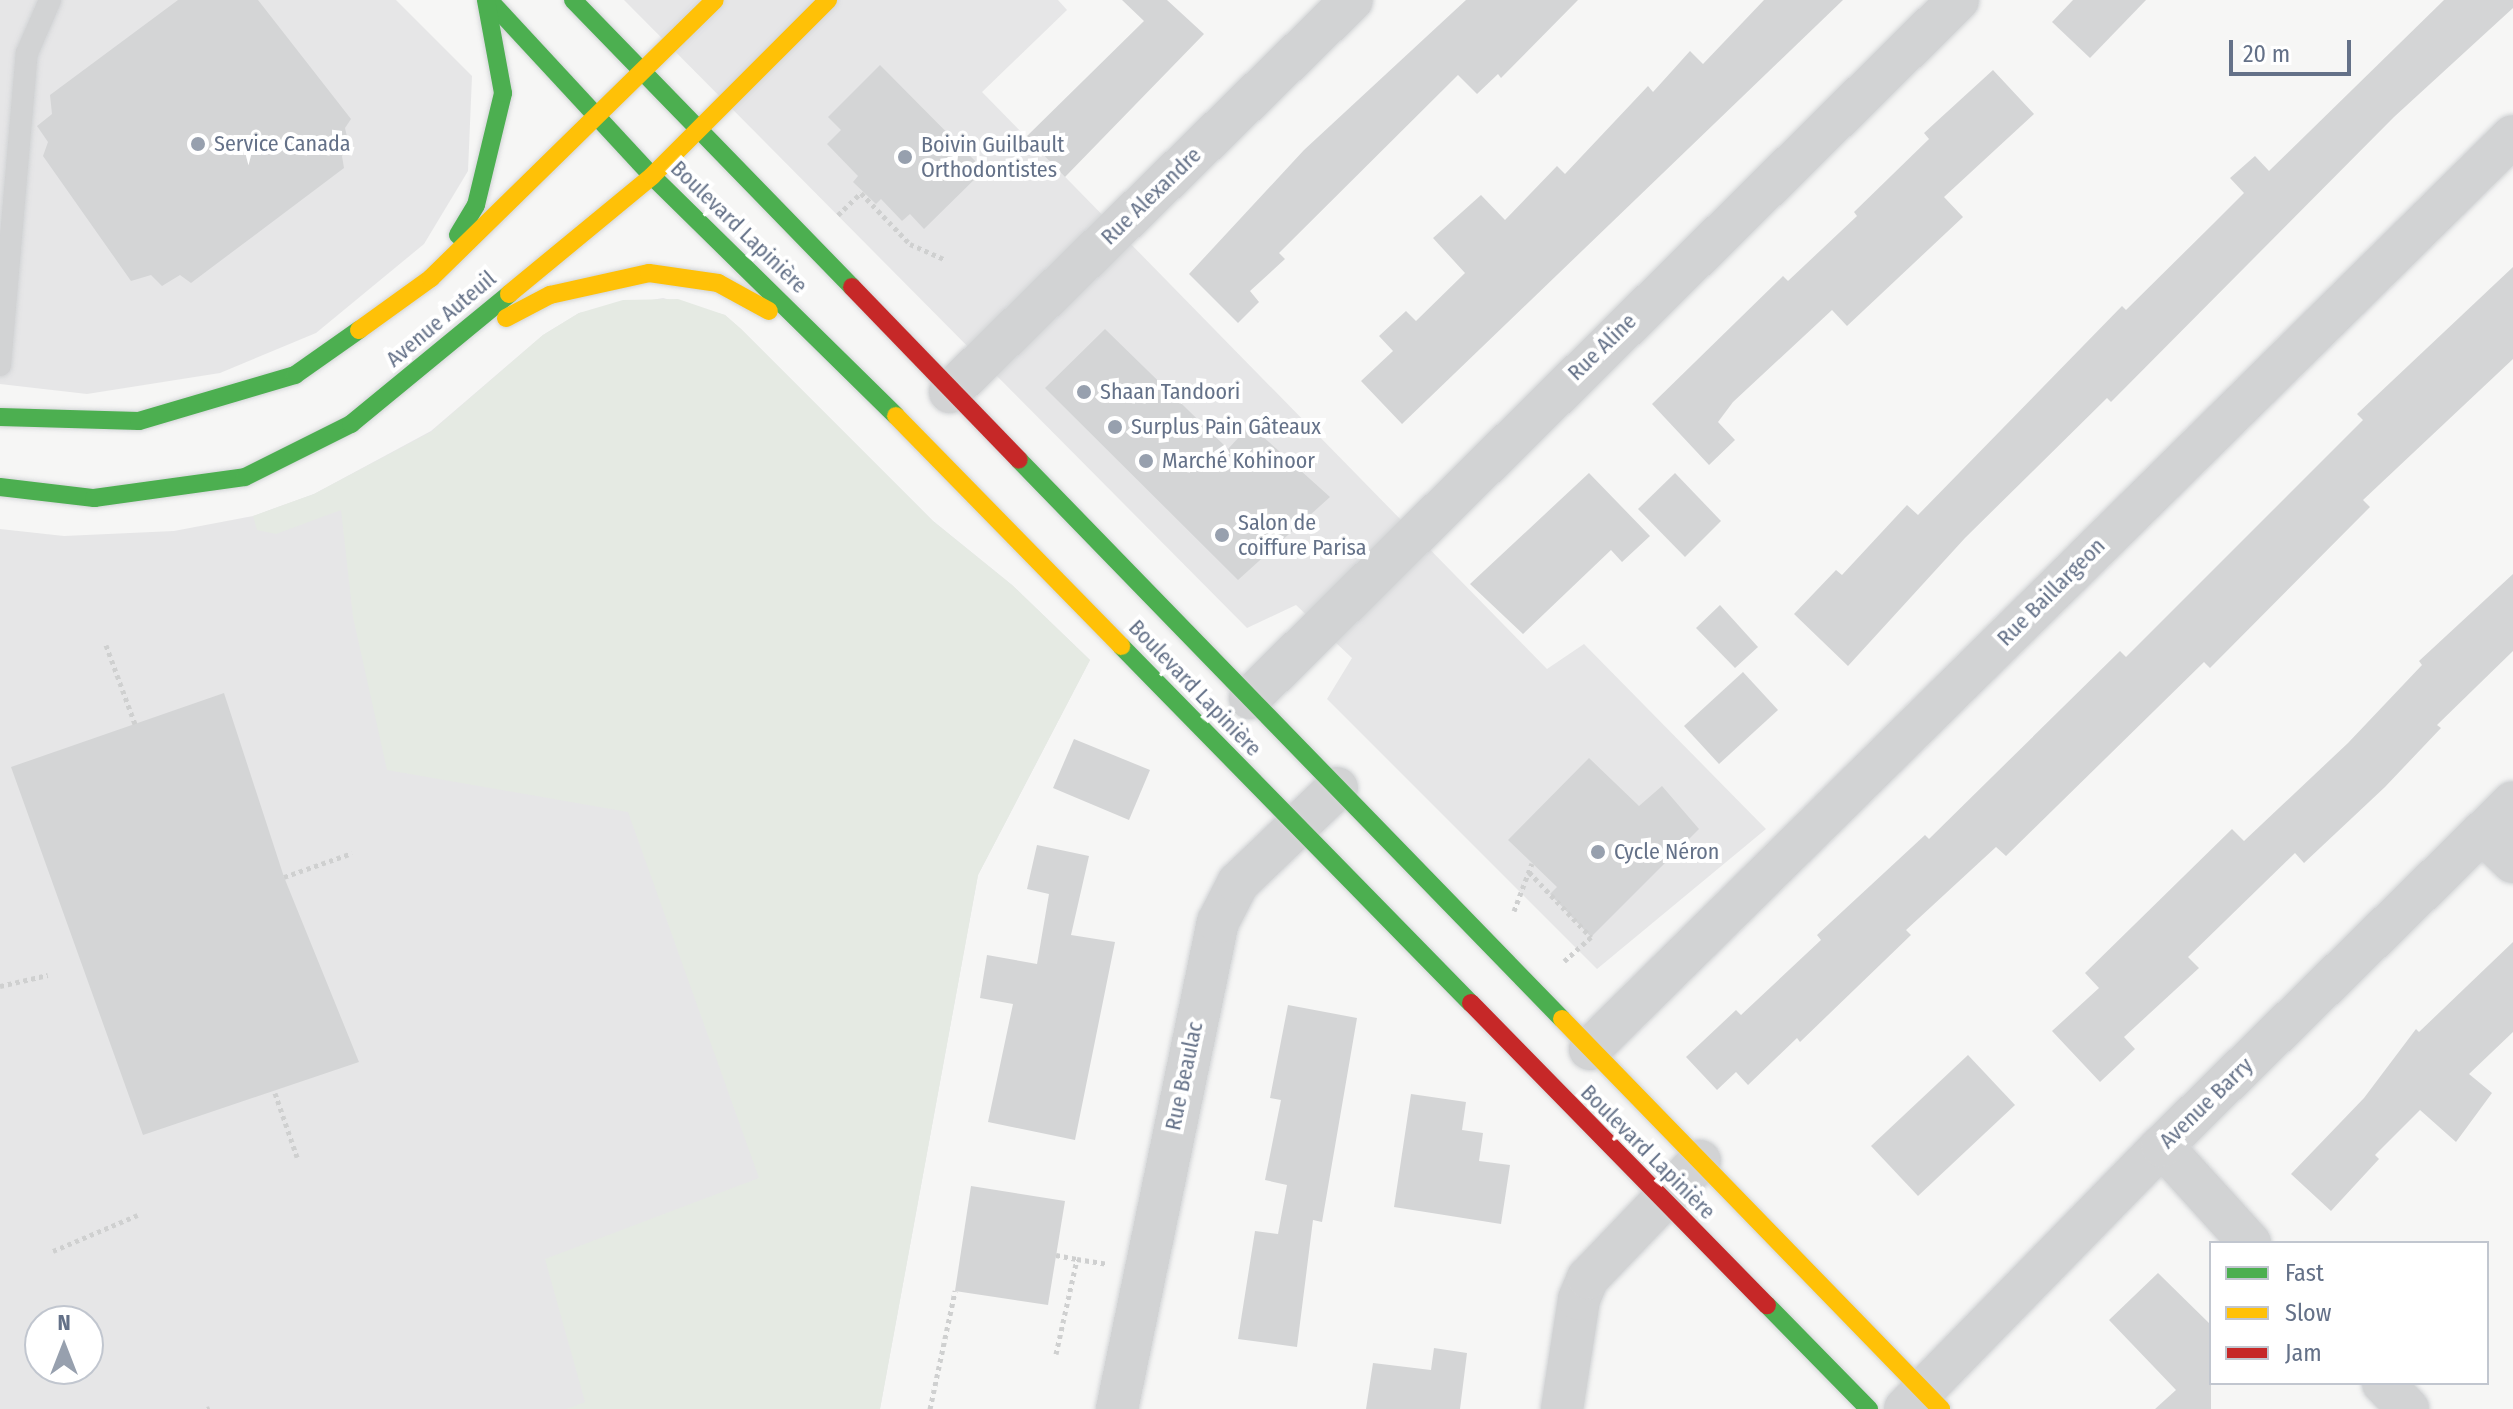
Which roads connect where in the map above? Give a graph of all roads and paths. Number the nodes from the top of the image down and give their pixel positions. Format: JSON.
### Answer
{"nodes":[{"id":1,"x":50,"y":0,"type":"edge"},
{"id":2,"x":487,"y":0,"type":"edge"},
{"id":3,"x":573,"y":0,"type":"edge"},
{"id":4,"x":715,"y":0,"type":"edge"},
{"id":5,"x":828,"y":0,"type":"edge"},
{"id":6,"x":1352,"y":0,"type":"edge"},
{"id":7,"x":1958,"y":0,"type":"edge"},
{"id":8,"x":639,"y":70,"type":"junction"},
{"id":9,"x":595,"y":112,"type":"junction"},
{"id":10,"x":697,"y":128,"type":"junction"},
{"id":11,"x":2513,"y":136,"type":"edge"},
{"id":12,"x":652,"y":176,"type":"junction"},
{"id":13,"x":829,"y":224,"type":"dead end"},
{"id":14,"x":944,"y":259,"type":"dead end"},
{"id":15,"x":431,"y":278,"type":"junction"},
{"id":16,"x":822,"y":341,"type":"junction"},
{"id":17,"x":437,"y":354,"type":"junction"},
{"id":18,"x":0,"y":365,"type":"edge"},
{"id":19,"x":950,"y":392,"type":"junction"},
{"id":20,"x":0,"y":417,"type":"edge"},
{"id":21,"x":0,"y":487,"type":"edge"},
{"id":22,"x":106,"y":645,"type":"dead end"},
{"id":23,"x":1250,"y":698,"type":"junction"},
{"id":24,"x":135,"y":724,"type":"dead end"},
{"id":25,"x":1337,"y":788,"type":"junction"},
{"id":26,"x":2513,"y":802,"type":"edge"},
{"id":27,"x":1295,"y":827,"type":"junction"},
{"id":28,"x":2482,"y":832,"type":"junction"},
{"id":29,"x":352,"y":853,"type":"dead end"},
{"id":30,"x":2513,"y":862,"type":"edge"},
{"id":31,"x":1532,"y":863,"type":"dead end"},
{"id":32,"x":1529,"y":872,"type":"junction"},
{"id":33,"x":284,"y":877,"type":"dead end"},
{"id":34,"x":1509,"y":924,"type":"dead end"},
{"id":35,"x":1554,"y":970,"type":"dead end"},
{"id":36,"x":48,"y":975,"type":"dead end"},
{"id":37,"x":0,"y":986,"type":"edge"},
{"id":38,"x":1590,"y":1049,"type":"junction"},
{"id":39,"x":275,"y":1093,"type":"dead end"},
{"id":40,"x":2162,"y":1146,"type":"junction"},
{"id":41,"x":297,"y":1157,"type":"dead end"},
{"id":42,"x":1700,"y":1161,"type":"junction"},
{"id":43,"x":1660,"y":1199,"type":"junction"},
{"id":44,"x":138,"y":1215,"type":"dead end"},
{"id":45,"x":2248,"y":1241,"type":"edge"},
{"id":46,"x":53,"y":1251,"type":"dead end"},
{"id":47,"x":1056,"y":1255,"type":"dead end"},
{"id":48,"x":1077,"y":1259,"type":"junction"},
{"id":49,"x":1143,"y":1270,"type":"junction"},
{"id":50,"x":955,"y":1291,"type":"dead end"},
{"id":51,"x":1056,"y":1354,"type":"dead end"},
{"id":52,"x":2385,"y":1385,"type":"edge"},
{"id":53,"x":1923,"y":1403,"type":"edge"},
{"id":54,"x":930,"y":1409,"type":"edge"},
{"id":55,"x":1117,"y":1409,"type":"edge"},
{"id":56,"x":1562,"y":1409,"type":"edge"},
{"id":57,"x":1869,"y":1409,"type":"edge"},
{"id":58,"x":2408,"y":1409,"type":"edge"}],
"edges":[{"from":1,"to":18,"type":"lane"},
{"from":2,"to":9,"type":"main road","name":"Boulevard Lapinière"},
{"from":2,"to":15,"type":"main road"},
{"from":3,"to":8,"type":"main road","name":"Boulevard Lapinière"},
{"from":4,"to":8,"type":"main road","name":"Avenue Auteuil"},
{"from":5,"to":10,"type":"main road","name":"Avenue Auteuil"},
{"from":6,"to":19,"type":"street","name":"Rue Alexandre"},
{"from":7,"to":23,"type":"street","name":"Rue Aline"},
{"from":8,"to":9,"type":"main road","name":"Avenue Auteuil"},
{"from":8,"to":10,"type":"main road","name":"Boulevard Lapinière"},
{"from":9,"to":12,"type":"main road","name":"Boulevard Lapinière"},
{"from":9,"to":15,"type":"main road","name":"Avenue Auteuil"},
{"from":10,"to":12,"type":"main road","name":"Avenue Auteuil"},
{"from":10,"to":19,"type":"main road","name":"Boulevard Lapinière"},
{"from":11,"to":38,"type":"street","name":"Rue Baillargeon"},
{"from":12,"to":16,"type":"main road","name":"Boulevard Lapinière"},
{"from":12,"to":17,"type":"main road","name":"Avenue Auteuil"},
{"from":13,"to":14,"type":"path"},
{"from":15,"to":20,"type":"main road","name":"Avenue Auteuil"},
{"from":16,"to":17,"type":"main road"},
{"from":16,"to":27,"type":"main road","name":"Boulevard Lapinière"},
{"from":17,"to":21,"type":"main road","name":"Avenue Auteuil"},
{"from":19,"to":23,"type":"main road","name":"Boulevard Lapinière"},
{"from":22,"to":24,"type":"path"},
{"from":23,"to":25,"type":"main road","name":"Boulevard Lapinière"},
{"from":25,"to":27,"type":"street","name":"Rue Beaulac"},
{"from":25,"to":38,"type":"main road","name":"Boulevard Lapinière"},
{"from":26,"to":28,"type":"street","name":"Avenue Barry"},
{"from":27,"to":43,"type":"main road","name":"Boulevard Lapinière"},
{"from":27,"to":49,"type":"street","name":"Rue Beaulac"},
{"from":28,"to":30,"type":"street"},
{"from":28,"to":40,"type":"street","name":"Avenue Barry"},
{"from":29,"to":33,"type":"path"},
{"from":31,"to":32,"type":"path"},
{"from":32,"to":34,"type":"path"},
{"from":32,"to":35,"type":"path"},
{"from":36,"to":37,"type":"path"},
{"from":38,"to":42,"type":"main road","name":"Boulevard Lapinière"},
{"from":39,"to":41,"type":"path"},
{"from":40,"to":45,"type":"street"},
{"from":40,"to":53,"type":"street","name":"Avenue Barry"},
{"from":42,"to":43,"type":"street"},
{"from":42,"to":53,"type":"main road","name":"Boulevard Lapinière"},
{"from":43,"to":56,"type":"street"},
{"from":43,"to":57,"type":"main road","name":"Boulevard Lapinière"},
{"from":44,"to":46,"type":"path"},
{"from":47,"to":48,"type":"path"},
{"from":48,"to":49,"type":"path"},
{"from":48,"to":51,"type":"path"},
{"from":49,"to":55,"type":"street","name":"Rue Beaulac"},
{"from":50,"to":54,"type":"path"},
{"from":52,"to":58,"type":"street"}]}
